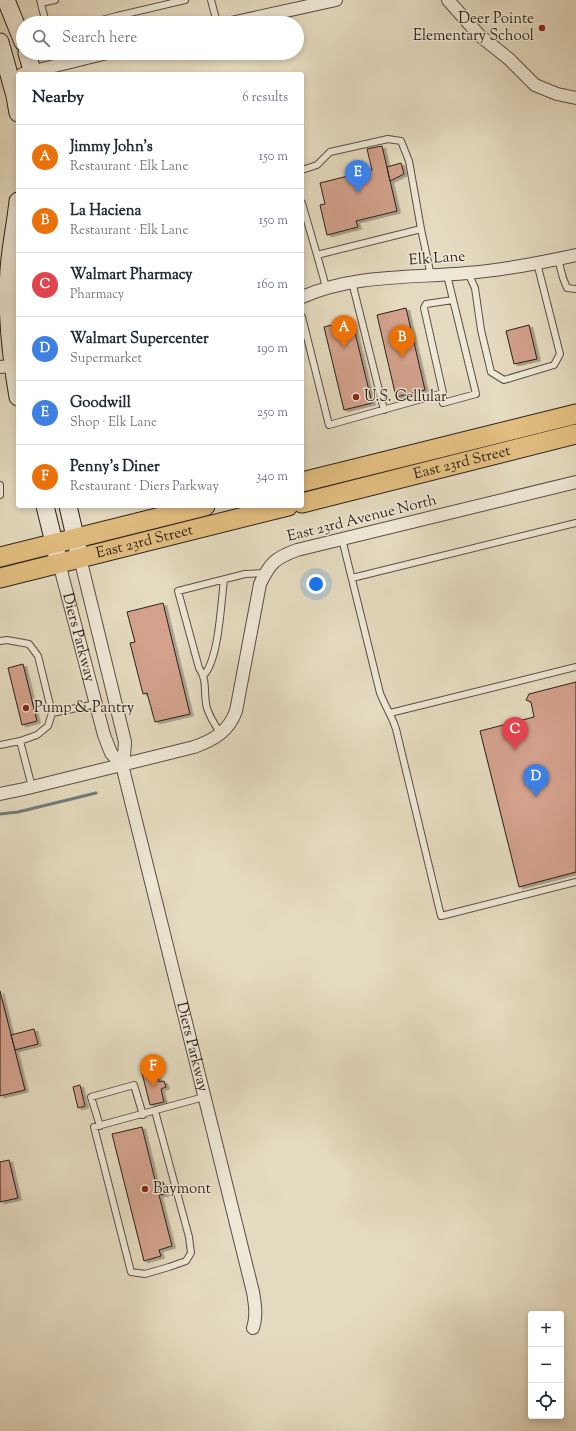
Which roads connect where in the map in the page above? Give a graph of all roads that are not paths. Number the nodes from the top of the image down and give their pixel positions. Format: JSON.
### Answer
{"nodes":[{"id":1,"x":6,"y":0,"type":"edge"},
{"id":2,"x":55,"y":0,"type":"edge"},
{"id":3,"x":185,"y":0,"type":"edge"},
{"id":4,"x":211,"y":0,"type":"edge"},
{"id":5,"x":336,"y":0,"type":"edge"},
{"id":6,"x":448,"y":0,"type":"edge"},
{"id":7,"x":40,"y":2,"type":"edge"},
{"id":8,"x":44,"y":16,"type":"edge"},
{"id":9,"x":117,"y":16,"type":"edge"},
{"id":10,"x":215,"y":16,"type":"edge"},
{"id":11,"x":263,"y":16,"type":"edge"},
{"id":12,"x":16,"y":25,"type":"edge"},
{"id":13,"x":0,"y":42,"type":"edge"},
{"id":14,"x":26,"y":60,"type":"edge"},
{"id":15,"x":79,"y":60,"type":"edge"},
{"id":16,"x":22,"y":72,"type":"edge"},
{"id":17,"x":23,"y":72,"type":"edge"},
{"id":18,"x":31,"y":72,"type":"edge"},
{"id":19,"x":576,"y":98,"type":"edge"},
{"id":20,"x":304,"y":169,"type":"edge"},
{"id":21,"x":304,"y":210,"type":"edge"},
{"id":22,"x":16,"y":216,"type":"edge"},
{"id":23,"x":421,"y":229,"type":"junction"},
{"id":24,"x":317,"y":255,"type":"junction"},
{"id":25,"x":576,"y":255,"type":"edge"},
{"id":26,"x":558,"y":259,"type":"junction"},
{"id":27,"x":537,"y":263,"type":"junction"},
{"id":28,"x":468,"y":273,"type":"junction"},
{"id":29,"x":447,"y":274,"type":"junction"},
{"id":30,"x":431,"y":276,"type":"junction"},
{"id":31,"x":352,"y":282,"type":"junction"},
{"id":32,"x":326,"y":287,"type":"junction"},
{"id":33,"x":576,"y":289,"type":"edge"},
{"id":34,"x":304,"y":296,"type":"edge"},
{"id":35,"x":453,"y":300,"type":"junction"},
{"id":36,"x":304,"y":325,"type":"edge"},
{"id":37,"x":10,"y":366,"type":"edge"},
{"id":38,"x":16,"y":389,"type":"edge"},
{"id":39,"x":443,"y":393,"type":"junction"},
{"id":40,"x":384,"y":410,"type":"junction"},
{"id":41,"x":576,"y":414,"type":"edge"},
{"id":42,"x":576,"y":434,"type":"edge"},
{"id":43,"x":304,"y":482,"type":"edge"},
{"id":44,"x":576,"y":482,"type":"edge"},
{"id":45,"x":0,"y":485,"type":"edge"},
{"id":46,"x":0,"y":495,"type":"edge"},
{"id":47,"x":304,"y":502,"type":"edge"},
{"id":48,"x":45,"y":508,"type":"edge"},
{"id":49,"x":68,"y":508,"type":"edge"},
{"id":50,"x":197,"y":508,"type":"edge"},
{"id":51,"x":280,"y":508,"type":"edge"},
{"id":52,"x":576,"y":523,"type":"edge"},
{"id":53,"x":75,"y":538,"type":"junction"},
{"id":54,"x":342,"y":539,"type":"junction"},
{"id":55,"x":54,"y":544,"type":"junction"},
{"id":56,"x":0,"y":558,"type":"edge"},
{"id":57,"x":80,"y":558,"type":"junction"},
{"id":58,"x":59,"y":563,"type":"junction"},
{"id":59,"x":265,"y":573,"type":"junction"},
{"id":60,"x":0,"y":578,"type":"edge"},
{"id":61,"x":352,"y":578,"type":"junction"},
{"id":62,"x":224,"y":580,"type":"junction"},
{"id":63,"x":0,"y":641,"type":"edge"},
{"id":64,"x":576,"y":667,"type":"edge"},
{"id":65,"x":204,"y":675,"type":"junction"},
{"id":66,"x":96,"y":704,"type":"junction"},
{"id":67,"x":52,"y":713,"type":"junction"},
{"id":68,"x":390,"y":713,"type":"junction"},
{"id":69,"x":221,"y":734,"type":"junction"},
{"id":70,"x":20,"y":741,"type":"junction"},
{"id":71,"x":0,"y":746,"type":"edge"},
{"id":72,"x":122,"y":765,"type":"junction"},
{"id":73,"x":32,"y":787,"type":"junction"},
{"id":74,"x":0,"y":794,"type":"edge"},
{"id":75,"x":576,"y":882,"type":"edge"},
{"id":76,"x":204,"y":1097,"type":"junction"},
{"id":77,"x":155,"y":1111,"type":"junction"},
{"id":78,"x":143,"y":1114,"type":"junction"},
{"id":79,"x":100,"y":1126,"type":"junction"},
{"id":80,"x":254,"y":1328,"type":"dead end"}],
"edges":[{"from":1,"to":12,"type":"main road"},
{"from":2,"to":7,"type":"lane"},
{"from":3,"to":9,"type":"lane"},
{"from":4,"to":10,"type":"lane"},
{"from":5,"to":11,"type":"street"},
{"from":6,"to":19,"type":"street"},
{"from":7,"to":8,"type":"lane"},
{"from":13,"to":16,"type":"main road"},
{"from":14,"to":17,"type":"main road"},
{"from":15,"to":18,"type":"street"},
{"from":20,"to":23,"type":"lane"},
{"from":21,"to":24,"type":"lane"},
{"from":22,"to":37,"type":"main road"},
{"from":23,"to":24,"type":"lane"},
{"from":23,"to":30,"type":"lane"},
{"from":24,"to":32,"type":"lane"},
{"from":25,"to":26,"type":"street","name":"Elk Lane"},
{"from":26,"to":27,"type":"street","name":"Elk Lane"},
{"from":26,"to":33,"type":"lane"},
{"from":27,"to":28,"type":"street","name":"Elk Lane"},
{"from":27,"to":28,"type":"lane"},
{"from":28,"to":29,"type":"street","name":"Elk Lane"},
{"from":29,"to":30,"type":"street","name":"Elk Lane"},
{"from":29,"to":35,"type":"lane"},
{"from":30,"to":31,"type":"street","name":"Elk Lane"},
{"from":31,"to":32,"type":"street","name":"Elk Lane"},
{"from":31,"to":40,"type":"lane"},
{"from":32,"to":34,"type":"street","name":"Elk Lane"},
{"from":35,"to":39,"type":"lane"},
{"from":35,"to":39,"type":"lane"},
{"from":36,"to":40,"type":"lane"},
{"from":37,"to":38,"type":"main road"},
{"from":39,"to":40,"type":"lane"},
{"from":41,"to":43,"type":"main road","name":"East 23rd Street"},
{"from":42,"to":47,"type":"main road","name":"East 23rd Street"},
{"from":44,"to":54,"type":"street","name":"East 23rd Avenue North"},
{"from":45,"to":46,"type":"lane"},
{"from":48,"to":55,"type":"main road","name":"Diers Parkway"},
{"from":49,"to":53,"type":"main road","name":"Diers Parkway"},
{"from":50,"to":53,"type":"main road","name":"East 23rd Street"},
{"from":51,"to":57,"type":"main road","name":"East 23rd Street"},
{"from":52,"to":61,"type":"lane"},
{"from":53,"to":55,"type":"main road","name":"East 23rd Street"},
{"from":53,"to":57,"type":"main road","name":"Diers Parkway"},
{"from":54,"to":59,"type":"street","name":"East 23rd Avenue North"},
{"from":54,"to":61,"type":"lane"},
{"from":55,"to":56,"type":"main road","name":"East 23rd Street"},
{"from":55,"to":58,"type":"main road","name":"Diers Parkway"},
{"from":57,"to":58,"type":"main road","name":"East 23rd Street"},
{"from":57,"to":72,"type":"street","name":"Diers Parkway"},
{"from":58,"to":60,"type":"main road","name":"East 23rd Street"},
{"from":58,"to":66,"type":"street","name":"Diers Parkway"},
{"from":59,"to":62,"type":"lane"},
{"from":59,"to":69,"type":"street","name":"East 23rd Avenue North"},
{"from":61,"to":68,"type":"lane"},
{"from":62,"to":65,"type":"lane"},
{"from":62,"to":65,"type":"lane"},
{"from":63,"to":67,"type":"lane"},
{"from":64,"to":68,"type":"lane"},
{"from":65,"to":69,"type":"lane"},
{"from":66,"to":67,"type":"lane"},
{"from":66,"to":72,"type":"street","name":"Diers Parkway"},
{"from":67,"to":70,"type":"lane"},
{"from":68,"to":75,"type":"lane"},
{"from":69,"to":72,"type":"street","name":"East 23rd Avenue North"},
{"from":70,"to":71,"type":"lane"},
{"from":70,"to":73,"type":"lane"},
{"from":72,"to":73,"type":"street","name":"East 23rd Avenue North"},
{"from":72,"to":76,"type":"street","name":"Diers Parkway"},
{"from":73,"to":74,"type":"street","name":"East 23rd Avenue North"},
{"from":76,"to":77,"type":"lane"},
{"from":76,"to":80,"type":"street","name":"Diers Parkway"},
{"from":77,"to":78,"type":"lane"},
{"from":77,"to":79,"type":"lane"},
{"from":78,"to":79,"type":"lane"},
{"from":78,"to":79,"type":"lane"}]}
